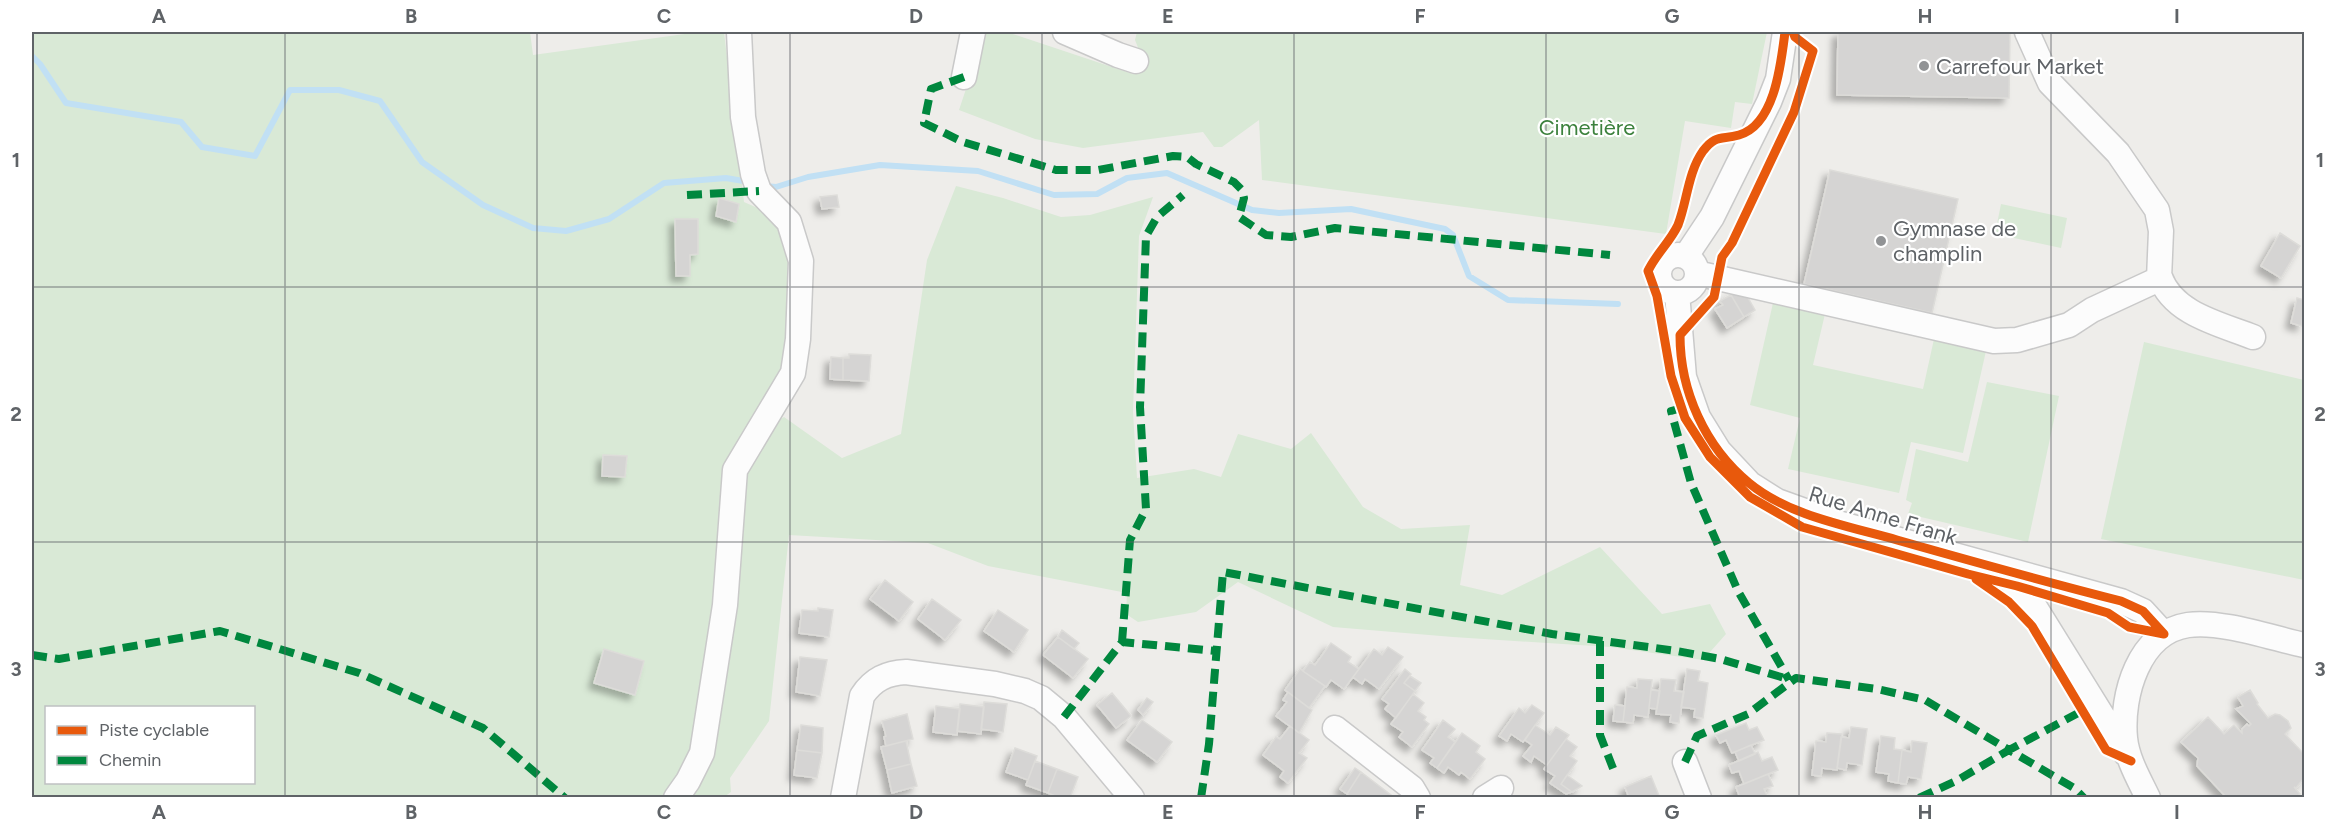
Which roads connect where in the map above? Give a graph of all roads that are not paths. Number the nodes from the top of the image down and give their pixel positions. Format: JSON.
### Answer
{"nodes":[{"id":1,"x":739,"y":32,"type":"edge"},
{"id":2,"x":973,"y":32,"type":"edge"},
{"id":3,"x":1065,"y":32,"type":"edge"},
{"id":4,"x":1785,"y":32,"type":"edge"},
{"id":5,"x":2027,"y":32,"type":"edge"},
{"id":6,"x":1136,"y":61,"type":"dead end"},
{"id":7,"x":964,"y":76,"type":"dead end"},
{"id":8,"x":1691,"y":266,"type":"junction"},
{"id":9,"x":2160,"y":278,"type":"junction"},
{"id":10,"x":1677,"y":292,"type":"junction"},
{"id":11,"x":2253,"y":337,"type":"dead end"},
{"id":12,"x":1999,"y":569,"type":"junction"},
{"id":13,"x":2164,"y":634,"type":"junction"},
{"id":14,"x":2304,"y":645,"type":"edge"},
{"id":15,"x":1335,"y":728,"type":"dead end"},
{"id":16,"x":2131,"y":761,"type":"junction"},
{"id":17,"x":1685,"y":762,"type":"dead end"},
{"id":18,"x":1124,"y":795,"type":"edge"},
{"id":19,"x":676,"y":798,"type":"edge"},
{"id":20,"x":843,"y":798,"type":"edge"},
{"id":21,"x":1418,"y":798,"type":"edge"},
{"id":22,"x":1699,"y":798,"type":"edge"},
{"id":23,"x":2148,"y":798,"type":"edge"}],
"edges":[{"from":1,"to":19,"type":"street"},
{"from":2,"to":7,"type":"street"},
{"from":3,"to":6,"type":"street"},
{"from":4,"to":8,"type":"street"},
{"from":5,"to":9,"type":"street"},
{"from":8,"to":9,"type":"street"},
{"from":8,"to":10,"type":"street"},
{"from":8,"to":10,"type":"street"},
{"from":9,"to":11,"type":"street"},
{"from":10,"to":12,"type":"street","name":"Rue Anne Frank"},
{"from":12,"to":13,"type":"street","name":"Rue Anne Frank"},
{"from":12,"to":16,"type":"street"},
{"from":13,"to":14,"type":"street"},
{"from":13,"to":16,"type":"street"},
{"from":15,"to":21,"type":"street"},
{"from":16,"to":23,"type":"street"},
{"from":17,"to":22,"type":"street"},
{"from":18,"to":20,"type":"street"}]}
